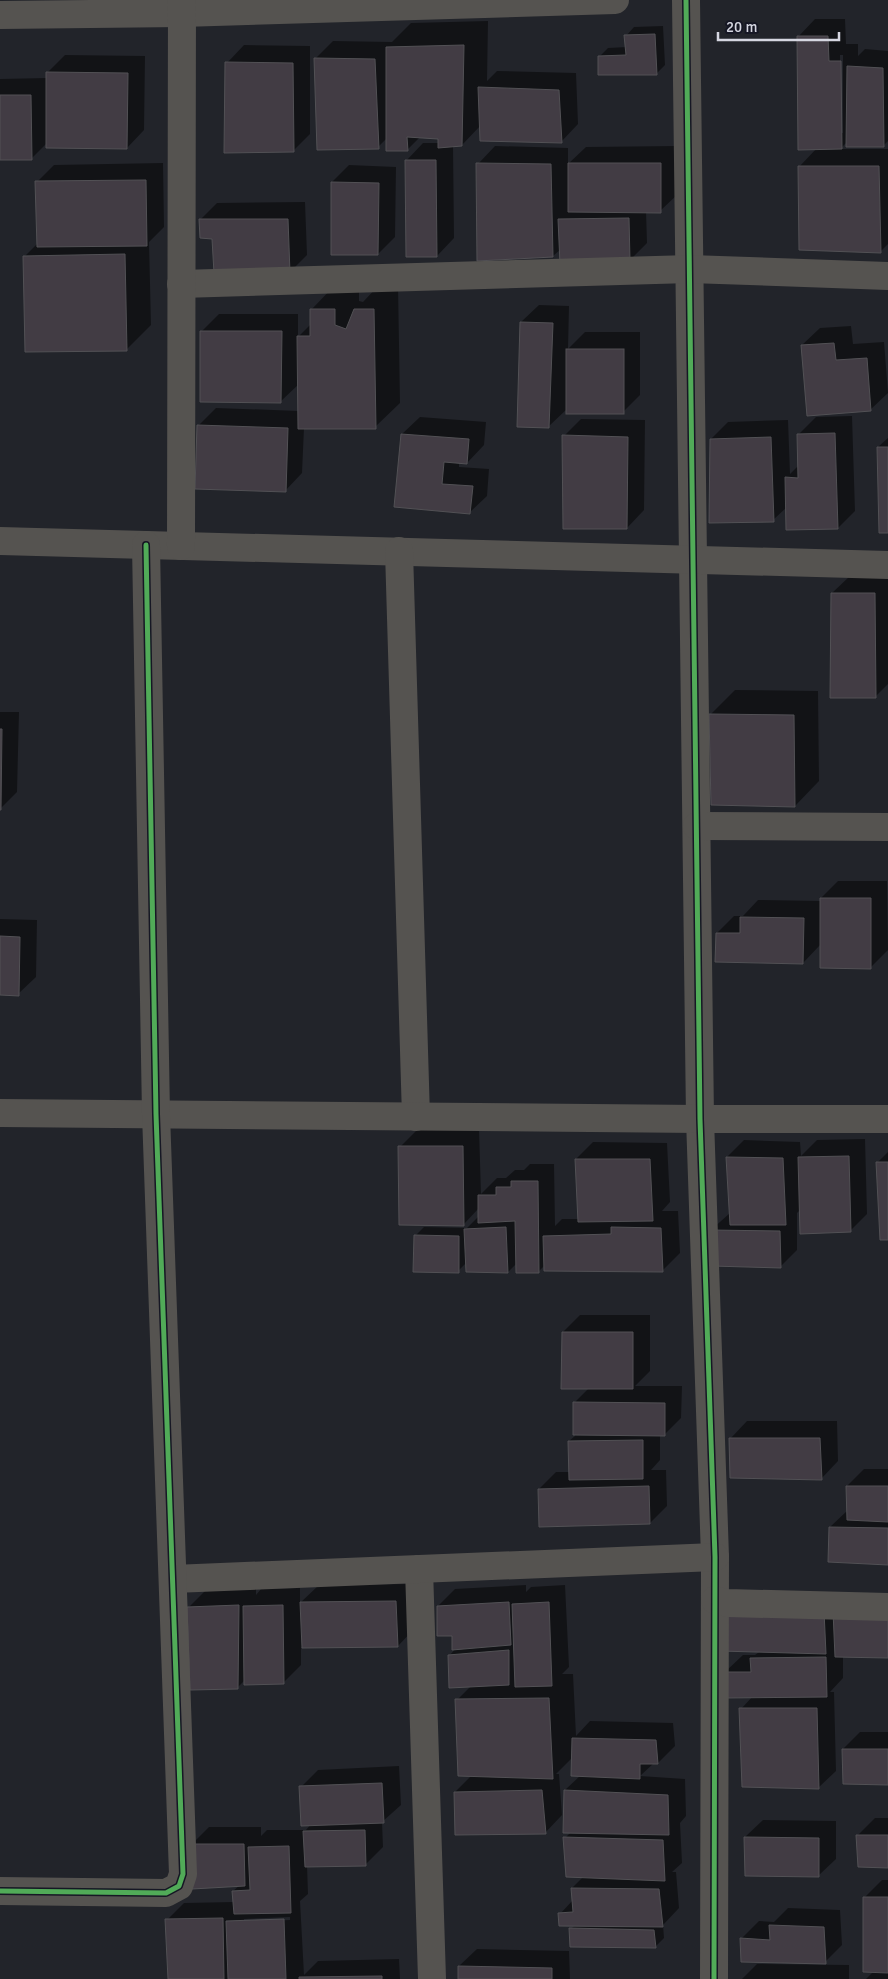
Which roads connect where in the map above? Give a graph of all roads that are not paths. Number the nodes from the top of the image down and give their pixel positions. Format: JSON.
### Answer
{"nodes":[{"id":1,"x":615,"y":0,"type":"edge"},
{"id":2,"x":686,"y":0,"type":"edge"},
{"id":3,"x":182,"y":6,"type":"edge"},
{"id":4,"x":0,"y":15,"type":"edge"},
{"id":5,"x":690,"y":269,"type":"junction"},
{"id":6,"x":888,"y":276,"type":"edge"},
{"id":7,"x":181,"y":284,"type":"junction"},
{"id":8,"x":0,"y":541,"type":"edge"},
{"id":9,"x":146,"y":545,"type":"junction"},
{"id":10,"x":181,"y":546,"type":"junction"},
{"id":11,"x":399,"y":551,"type":"junction"},
{"id":12,"x":693,"y":558,"type":"junction"},
{"id":13,"x":888,"y":565,"type":"edge"},
{"id":14,"x":697,"y":826,"type":"junction"},
{"id":15,"x":888,"y":827,"type":"edge"},
{"id":16,"x":0,"y":1113,"type":"edge"},
{"id":17,"x":156,"y":1114,"type":"junction"},
{"id":18,"x":416,"y":1117,"type":"junction"},
{"id":19,"x":700,"y":1119,"type":"junction"},
{"id":20,"x":888,"y":1119,"type":"edge"},
{"id":21,"x":715,"y":1557,"type":"junction"},
{"id":22,"x":419,"y":1569,"type":"junction"},
{"id":23,"x":172,"y":1579,"type":"junction"},
{"id":24,"x":715,"y":1600,"type":"junction"},
{"id":25,"x":888,"y":1607,"type":"edge"},
{"id":26,"x":0,"y":1891,"type":"edge"},
{"id":27,"x":432,"y":1979,"type":"edge"},
{"id":28,"x":714,"y":1979,"type":"edge"}],
"edges":[{"from":1,"to":3,"type":"street"},
{"from":2,"to":5,"type":"street"},
{"from":3,"to":4,"type":"street"},
{"from":3,"to":7,"type":"street"},
{"from":5,"to":6,"type":"street"},
{"from":5,"to":7,"type":"street"},
{"from":5,"to":12,"type":"street"},
{"from":7,"to":10,"type":"street"},
{"from":8,"to":9,"type":"street"},
{"from":9,"to":10,"type":"street"},
{"from":9,"to":17,"type":"street"},
{"from":10,"to":11,"type":"street"},
{"from":11,"to":12,"type":"street"},
{"from":11,"to":18,"type":"street"},
{"from":12,"to":13,"type":"street"},
{"from":12,"to":14,"type":"street"},
{"from":14,"to":15,"type":"street"},
{"from":14,"to":19,"type":"street"},
{"from":16,"to":17,"type":"street"},
{"from":17,"to":18,"type":"street"},
{"from":17,"to":23,"type":"street"},
{"from":18,"to":19,"type":"street"},
{"from":19,"to":20,"type":"street"},
{"from":19,"to":21,"type":"street"},
{"from":21,"to":22,"type":"street"},
{"from":21,"to":24,"type":"street"},
{"from":22,"to":23,"type":"street"},
{"from":22,"to":27,"type":"street"},
{"from":23,"to":26,"type":"street"},
{"from":24,"to":25,"type":"street"},
{"from":24,"to":28,"type":"street"}]}
